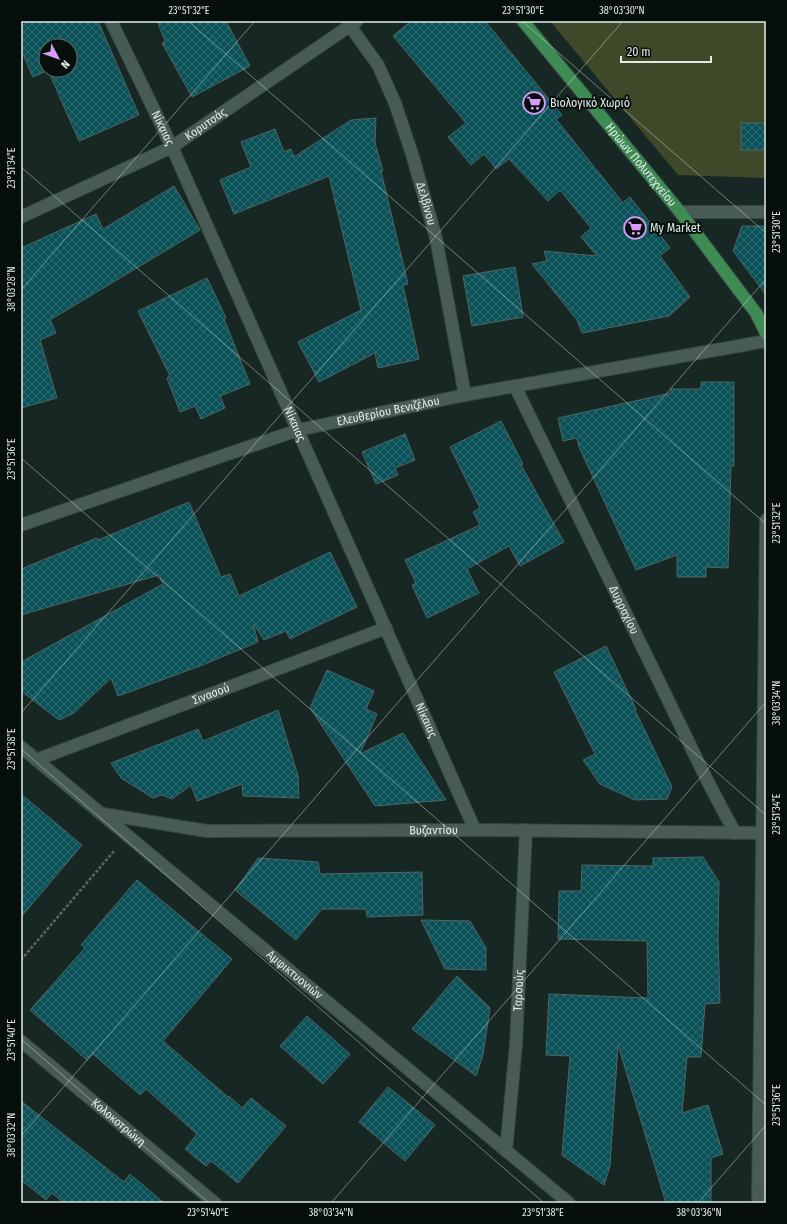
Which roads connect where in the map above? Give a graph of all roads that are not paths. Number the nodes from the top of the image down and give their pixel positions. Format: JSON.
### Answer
{"nodes":[{"id":1,"x":111,"y":21,"type":"edge"},
{"id":2,"x":524,"y":21,"type":"edge"},
{"id":3,"x":354,"y":24,"type":"edge"},
{"id":4,"x":172,"y":147,"type":"junction"},
{"id":5,"x":680,"y":212,"type":"junction"},
{"id":6,"x":766,"y":212,"type":"edge"},
{"id":7,"x":21,"y":217,"type":"edge"},
{"id":8,"x":766,"y":333,"type":"edge"},
{"id":9,"x":766,"y":341,"type":"edge"},
{"id":10,"x":515,"y":386,"type":"junction"},
{"id":11,"x":465,"y":395,"type":"junction"},
{"id":12,"x":298,"y":430,"type":"junction"},
{"id":13,"x":766,"y":520,"type":"edge"},
{"id":14,"x":21,"y":525,"type":"edge"},
{"id":15,"x":765,"y":589,"type":"edge"},
{"id":16,"x":386,"y":628,"type":"junction"},
{"id":17,"x":21,"y":747,"type":"edge"},
{"id":18,"x":36,"y":760,"type":"junction"},
{"id":19,"x":102,"y":814,"type":"junction"},
{"id":20,"x":475,"y":830,"type":"junction"},
{"id":21,"x":526,"y":830,"type":"junction"},
{"id":22,"x":736,"y":833,"type":"junction"},
{"id":23,"x":764,"y":833,"type":"edge"},
{"id":24,"x":21,"y":1042,"type":"edge"},
{"id":25,"x":762,"y":1072,"type":"edge"},
{"id":26,"x":506,"y":1151,"type":"junction"},
{"id":27,"x":216,"y":1203,"type":"edge"},
{"id":28,"x":569,"y":1203,"type":"edge"},
{"id":29,"x":758,"y":1203,"type":"edge"}],
"edges":[{"from":1,"to":4,"type":"street","name":"Νίκαιας"},
{"from":2,"to":5,"type":"main road","name":"Ηρώων Πολυτεχνείου"},
{"from":3,"to":4,"type":"street","name":"Κορυτσάς"},
{"from":3,"to":11,"type":"street","name":"Δελβίνου"},
{"from":4,"to":7,"type":"street","name":"Κορυτσάς"},
{"from":4,"to":12,"type":"street","name":"Νίκαιας"},
{"from":5,"to":6,"type":"street"},
{"from":5,"to":8,"type":"main road","name":"Ηρώων Πολυτεχνείου"},
{"from":9,"to":10,"type":"street","name":"Ελευθερίου Βενιζέλου"},
{"from":10,"to":11,"type":"street","name":"Ελευθερίου Βενιζέλου"},
{"from":10,"to":22,"type":"street","name":"Δυρραχίου"},
{"from":11,"to":12,"type":"street","name":"Ελευθερίου Βενιζέλου"},
{"from":12,"to":14,"type":"street","name":"Ελευθερίου Βενιζέλου"},
{"from":12,"to":16,"type":"street","name":"Νίκαιας"},
{"from":13,"to":15,"type":"street"},
{"from":15,"to":23,"type":"street"},
{"from":16,"to":18,"type":"street","name":"Σινασού"},
{"from":16,"to":20,"type":"street","name":"Νίκαιας"},
{"from":17,"to":18,"type":"street","name":"Αμφικτυονιών"},
{"from":18,"to":19,"type":"street","name":"Αμφικτυονιών"},
{"from":19,"to":20,"type":"street","name":"Βυζαντίου"},
{"from":19,"to":26,"type":"street","name":"Αμφικτυονιών"},
{"from":20,"to":21,"type":"street","name":"Βυζαντίου"},
{"from":21,"to":22,"type":"street","name":"Βυζαντίου"},
{"from":21,"to":26,"type":"street","name":"Ταρσούς"},
{"from":22,"to":23,"type":"street","name":"Βυζαντίου"},
{"from":23,"to":25,"type":"street"},
{"from":24,"to":27,"type":"street","name":"Κολοκοτρώνη"},
{"from":25,"to":29,"type":"street"},
{"from":26,"to":28,"type":"street","name":"Αμφικτυονιών"}]}
